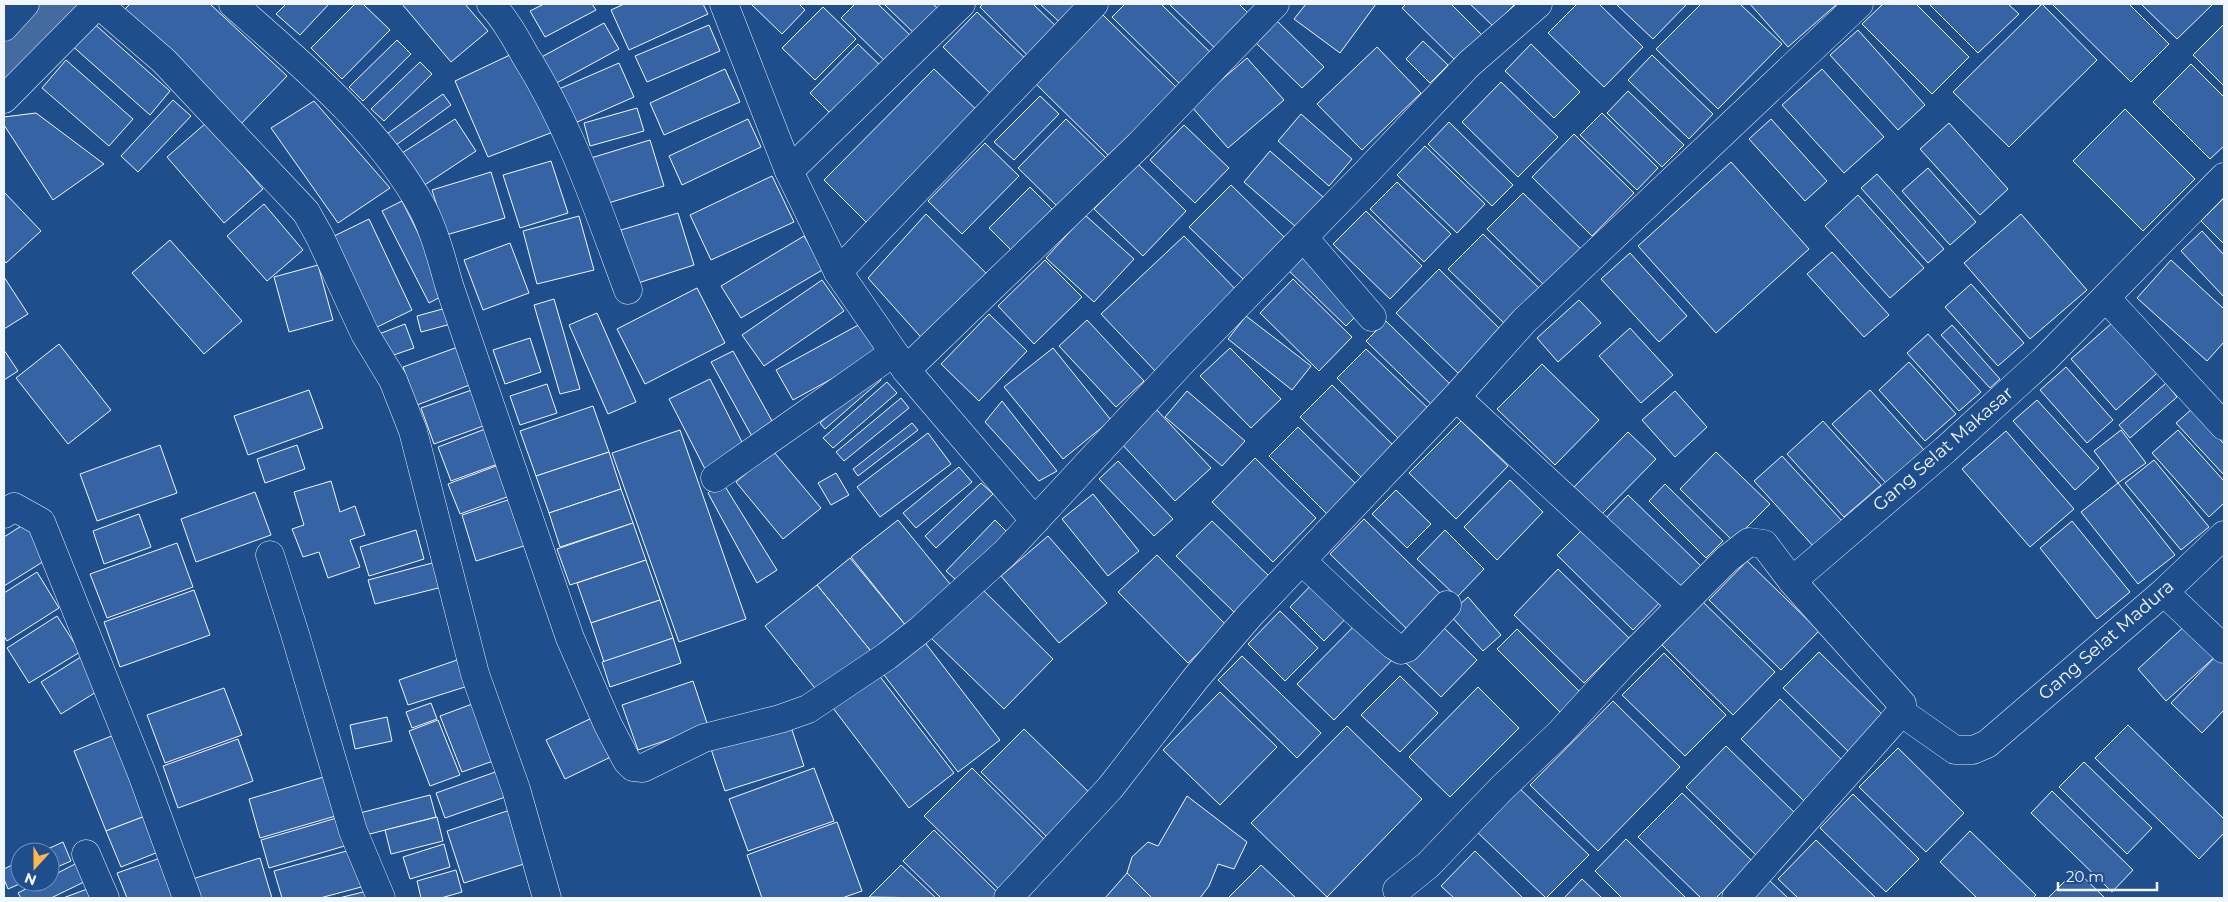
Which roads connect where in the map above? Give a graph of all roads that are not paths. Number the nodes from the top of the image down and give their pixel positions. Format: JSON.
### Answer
{"nodes":[{"id":1,"x":25,"y":4,"type":"edge"},
{"id":2,"x":98,"y":4,"type":"edge"},
{"id":3,"x":233,"y":4,"type":"edge"},
{"id":4,"x":724,"y":4,"type":"edge"},
{"id":5,"x":961,"y":4,"type":"edge"},
{"id":6,"x":1094,"y":4,"type":"edge"},
{"id":7,"x":1275,"y":4,"type":"edge"},
{"id":8,"x":1538,"y":4,"type":"edge"},
{"id":9,"x":1860,"y":4,"type":"edge"},
{"id":10,"x":504,"y":7,"type":"edge"},
{"id":11,"x":4,"y":27,"type":"edge"},
{"id":12,"x":4,"y":99,"type":"edge"},
{"id":13,"x":789,"y":172,"type":"junction"},
{"id":14,"x":2224,"y":178,"type":"edge"},
{"id":15,"x":1304,"y":238,"type":"junction"},
{"id":16,"x":838,"y":272,"type":"junction"},
{"id":17,"x":628,"y":290,"type":"dead end"},
{"id":18,"x":2106,"y":298,"type":"junction"},
{"id":19,"x":1372,"y":317,"type":"dead end"},
{"id":20,"x":900,"y":362,"type":"junction"},
{"id":21,"x":1456,"y":397,"type":"junction"},
{"id":22,"x":2224,"y":426,"type":"edge"},
{"id":23,"x":715,"y":478,"type":"dead end"},
{"id":24,"x":4,"y":514,"type":"edge"},
{"id":25,"x":1035,"y":521,"type":"junction"},
{"id":26,"x":2224,"y":535,"type":"edge"},
{"id":27,"x":270,"y":555,"type":"dead end"},
{"id":28,"x":1302,"y":561,"type":"junction"},
{"id":29,"x":1792,"y":581,"type":"junction"},
{"id":30,"x":2164,"y":592,"type":"junction"},
{"id":31,"x":1447,"y":605,"type":"dead end"},
{"id":32,"x":1681,"y":605,"type":"junction"},
{"id":33,"x":2224,"y":648,"type":"edge"},
{"id":34,"x":1895,"y":718,"type":"junction"},
{"id":35,"x":86,"y":854,"type":"dead end"},
{"id":36,"x":1397,"y":890,"type":"dead end"},
{"id":37,"x":105,"y":898,"type":"edge"},
{"id":38,"x":188,"y":898,"type":"edge"},
{"id":39,"x":381,"y":898,"type":"edge"},
{"id":40,"x":547,"y":898,"type":"edge"},
{"id":41,"x":1008,"y":898,"type":"edge"},
{"id":42,"x":1736,"y":898,"type":"edge"}],
"edges":[{"from":1,"to":11,"type":"street"},
{"from":2,"to":12,"type":"street"},
{"from":2,"to":40,"type":"street"},
{"from":3,"to":25,"type":"street"},
{"from":4,"to":13,"type":"street"},
{"from":5,"to":13,"type":"street"},
{"from":6,"to":16,"type":"street"},
{"from":7,"to":20,"type":"street"},
{"from":8,"to":15,"type":"street"},
{"from":9,"to":21,"type":"street"},
{"from":10,"to":17,"type":"street"},
{"from":13,"to":16,"type":"street"},
{"from":14,"to":18,"type":"street","name":"Gang Selat Makasar"},
{"from":15,"to":19,"type":"street"},
{"from":15,"to":25,"type":"street"},
{"from":16,"to":20,"type":"street"},
{"from":18,"to":22,"type":"street"},
{"from":18,"to":29,"type":"street","name":"Gang Selat Makasar"},
{"from":20,"to":23,"type":"street"},
{"from":20,"to":25,"type":"street"},
{"from":21,"to":28,"type":"street"},
{"from":21,"to":32,"type":"street"},
{"from":24,"to":38,"type":"street"},
{"from":26,"to":30,"type":"street","name":"Gang Selat Madura"},
{"from":27,"to":39,"type":"street"},
{"from":28,"to":31,"type":"street"},
{"from":28,"to":41,"type":"street"},
{"from":29,"to":32,"type":"street"},
{"from":29,"to":34,"type":"street"},
{"from":30,"to":33,"type":"street"},
{"from":30,"to":34,"type":"street","name":"Gang Selat Madura"},
{"from":32,"to":36,"type":"street"},
{"from":34,"to":42,"type":"street"},
{"from":35,"to":37,"type":"street"}]}
